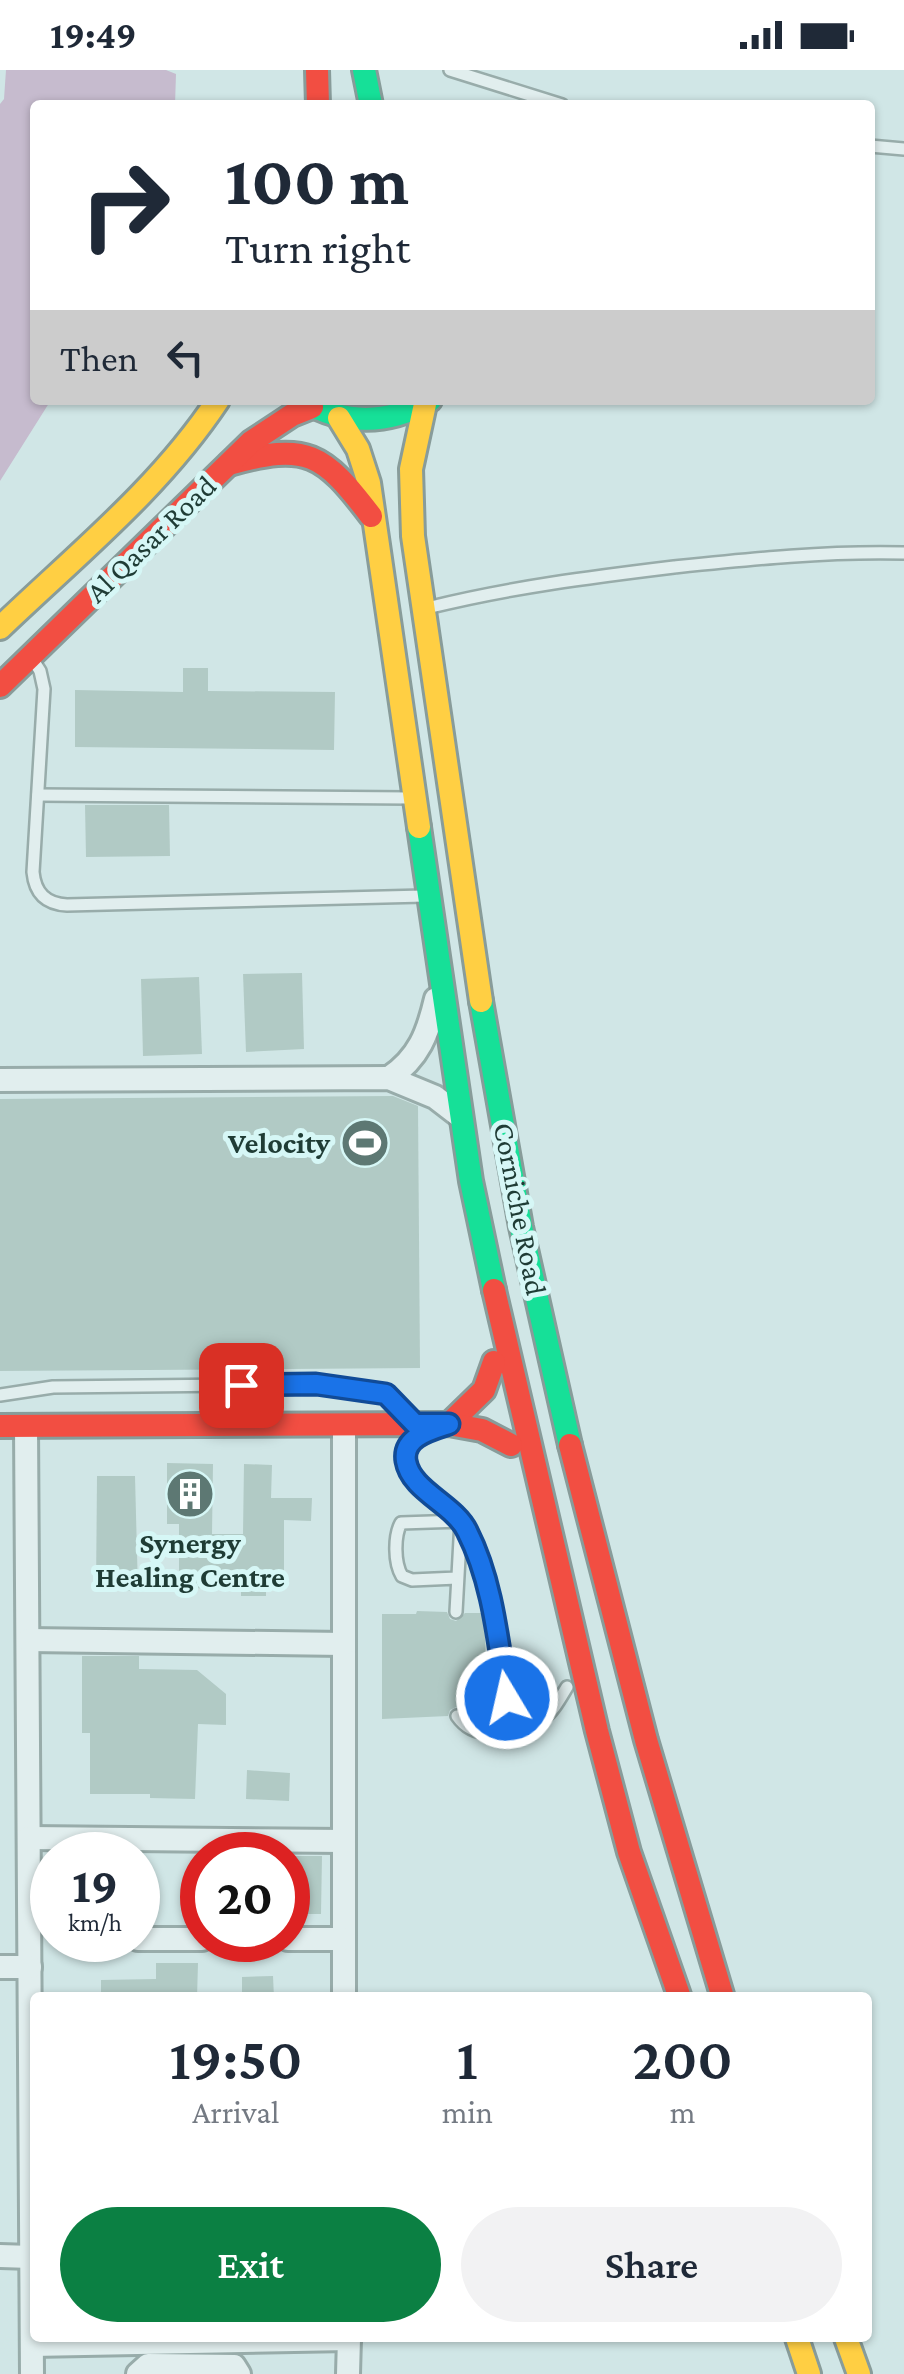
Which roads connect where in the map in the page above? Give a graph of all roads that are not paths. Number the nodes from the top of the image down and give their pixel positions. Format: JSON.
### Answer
{"nodes":[{"id":1,"x":317,"y":70,"type":"edge"},
{"id":2,"x":364,"y":70,"type":"edge"},
{"id":3,"x":450,"y":70,"type":"edge"},
{"id":4,"x":318,"y":100,"type":"edge"},
{"id":5,"x":370,"y":100,"type":"edge"},
{"id":6,"x":546,"y":100,"type":"edge"},
{"id":7,"x":875,"y":146,"type":"edge"},
{"id":8,"x":904,"y":149,"type":"edge"},
{"id":9,"x":214,"y":405,"type":"edge"},
{"id":10,"x":305,"y":405,"type":"edge"},
{"id":11,"x":309,"y":405,"type":"edge"},
{"id":12,"x":419,"y":405,"type":"edge"},
{"id":13,"x":426,"y":405,"type":"edge"},
{"id":14,"x":339,"y":418,"type":"junction"},
{"id":15,"x":228,"y":464,"type":"junction"},
{"id":16,"x":375,"y":521,"type":"junction"},
{"id":17,"x":904,"y":553,"type":"edge"},
{"id":18,"x":45,"y":584,"type":"junction"},
{"id":19,"x":0,"y":604,"type":"edge"},
{"id":20,"x":422,"y":609,"type":"junction"},
{"id":21,"x":0,"y":628,"type":"edge"},
{"id":22,"x":30,"y":656,"type":"junction"},
{"id":23,"x":0,"y":686,"type":"edge"},
{"id":24,"x":38,"y":795,"type":"junction"},
{"id":25,"x":415,"y":798,"type":"junction"},
{"id":26,"x":429,"y":896,"type":"junction"},
{"id":27,"x":441,"y":979,"type":"junction"},
{"id":28,"x":389,"y":1078,"type":"junction"},
{"id":29,"x":0,"y":1080,"type":"edge"},
{"id":30,"x":462,"y":1118,"type":"junction"},
{"id":31,"x":471,"y":1181,"type":"junction"},
{"id":32,"x":494,"y":1362,"type":"junction"},
{"id":33,"x":0,"y":1395,"type":"edge"},
{"id":34,"x":415,"y":1424,"type":"junction"},
{"id":35,"x":449,"y":1424,"type":"junction"},
{"id":36,"x":344,"y":1425,"type":"junction"},
{"id":37,"x":0,"y":1426,"type":"edge"},
{"id":38,"x":26,"y":1426,"type":"junction"},
{"id":39,"x":511,"y":1445,"type":"junction"},
{"id":40,"x":461,"y":1521,"type":"junction"},
{"id":41,"x":457,"y":1578,"type":"junction"},
{"id":42,"x":456,"y":1612,"type":"dead end"},
{"id":43,"x":28,"y":1640,"type":"junction"},
{"id":44,"x":344,"y":1644,"type":"junction"},
{"id":45,"x":566,"y":1687,"type":"junction"},
{"id":46,"x":457,"y":1716,"type":"dead end"},
{"id":47,"x":524,"y":1720,"type":"junction"},
{"id":48,"x":29,"y":1838,"type":"junction"},
{"id":49,"x":344,"y":1841,"type":"junction"},
{"id":50,"x":30,"y":1846,"type":"edge"},
{"id":51,"x":630,"y":1852,"type":"junction"},
{"id":52,"x":310,"y":1939,"type":"edge"},
{"id":53,"x":344,"y":1939,"type":"junction"},
{"id":54,"x":32,"y":1962,"type":"edge"},
{"id":55,"x":0,"y":1967,"type":"edge"},
{"id":56,"x":30,"y":1967,"type":"junction"},
{"id":57,"x":30,"y":1992,"type":"edge"},
{"id":58,"x":344,"y":1992,"type":"edge"},
{"id":59,"x":678,"y":1992,"type":"edge"},
{"id":60,"x":721,"y":1992,"type":"edge"},
{"id":61,"x":0,"y":2256,"type":"edge"},
{"id":62,"x":30,"y":2257,"type":"edge"},
{"id":63,"x":32,"y":2342,"type":"edge"},
{"id":64,"x":168,"y":2342,"type":"edge"},
{"id":65,"x":349,"y":2342,"type":"edge"},
{"id":66,"x":798,"y":2342,"type":"edge"},
{"id":67,"x":847,"y":2342,"type":"edge"},
{"id":68,"x":32,"y":2345,"type":"junction"},
{"id":69,"x":32,"y":2374,"type":"edge"},
{"id":70,"x":138,"y":2374,"type":"edge"},
{"id":71,"x":240,"y":2374,"type":"edge"},
{"id":72,"x":348,"y":2374,"type":"edge"},
{"id":73,"x":809,"y":2374,"type":"edge"},
{"id":74,"x":859,"y":2374,"type":"edge"}],
"edges":[{"from":1,"to":4,"type":"main road"},
{"from":2,"to":5,"type":"main road"},
{"from":3,"to":6,"type":"lane"},
{"from":7,"to":8,"type":"lane"},
{"from":9,"to":18,"type":"main road","name":"Al Qasar Road"},
{"from":10,"to":15,"type":"main road","name":"Al Qasar Road"},
{"from":11,"to":14,"type":"main road"},
{"from":12,"to":14,"type":"main road"},
{"from":13,"to":20,"type":"main road","name":"Corniche Road"},
{"from":14,"to":16,"type":"main road","name":"Corniche Road"},
{"from":15,"to":16,"type":"main road"},
{"from":15,"to":22,"type":"main road","name":"Al Qasar Road"},
{"from":16,"to":25,"type":"main road","name":"Corniche Road"},
{"from":17,"to":20,"type":"lane"},
{"from":18,"to":19,"type":"street"},
{"from":18,"to":21,"type":"main road","name":"Al Qasar Road"},
{"from":20,"to":60,"type":"main road","name":"Corniche Road"},
{"from":22,"to":23,"type":"main road","name":"Al Qasar Road"},
{"from":22,"to":24,"type":"lane"},
{"from":24,"to":25,"type":"lane"},
{"from":24,"to":26,"type":"lane"},
{"from":25,"to":26,"type":"main road","name":"Corniche Road"},
{"from":26,"to":27,"type":"main road","name":"Corniche Road"},
{"from":27,"to":28,"type":"street"},
{"from":27,"to":30,"type":"main road","name":"Corniche Road"},
{"from":28,"to":29,"type":"street"},
{"from":28,"to":30,"type":"street"},
{"from":30,"to":31,"type":"main road","name":"Corniche Road"},
{"from":31,"to":32,"type":"street"},
{"from":31,"to":51,"type":"main road","name":"Corniche Road"},
{"from":32,"to":35,"type":"main road"},
{"from":32,"to":39,"type":"street"},
{"from":33,"to":34,"type":"lane"},
{"from":34,"to":35,"type":"main road"},
{"from":34,"to":36,"type":"main road"},
{"from":35,"to":39,"type":"main road"},
{"from":35,"to":40,"type":"lane"},
{"from":36,"to":38,"type":"main road"},
{"from":36,"to":44,"type":"street"},
{"from":37,"to":38,"type":"main road"},
{"from":38,"to":43,"type":"street"},
{"from":39,"to":45,"type":"street"},
{"from":40,"to":41,"type":"lane"},
{"from":40,"to":41,"type":"lane"},
{"from":40,"to":47,"type":"lane"},
{"from":41,"to":42,"type":"lane"},
{"from":43,"to":44,"type":"street"},
{"from":43,"to":48,"type":"street"},
{"from":44,"to":49,"type":"street"},
{"from":45,"to":47,"type":"lane"},
{"from":45,"to":51,"type":"street"},
{"from":46,"to":47,"type":"lane"},
{"from":48,"to":49,"type":"street"},
{"from":48,"to":50,"type":"street"},
{"from":49,"to":53,"type":"street"},
{"from":51,"to":59,"type":"main road","name":"Corniche Road"},
{"from":52,"to":53,"type":"street"},
{"from":53,"to":58,"type":"street"},
{"from":54,"to":56,"type":"street"},
{"from":55,"to":56,"type":"street"},
{"from":56,"to":57,"type":"street"},
{"from":61,"to":62,"type":"street"},
{"from":63,"to":68,"type":"street"},
{"from":64,"to":68,"type":"street"},
{"from":65,"to":72,"type":"street"},
{"from":66,"to":73,"type":"main road"},
{"from":67,"to":74,"type":"main road"},
{"from":68,"to":69,"type":"street"},
{"from":70,"to":71,"type":"street"}]}
